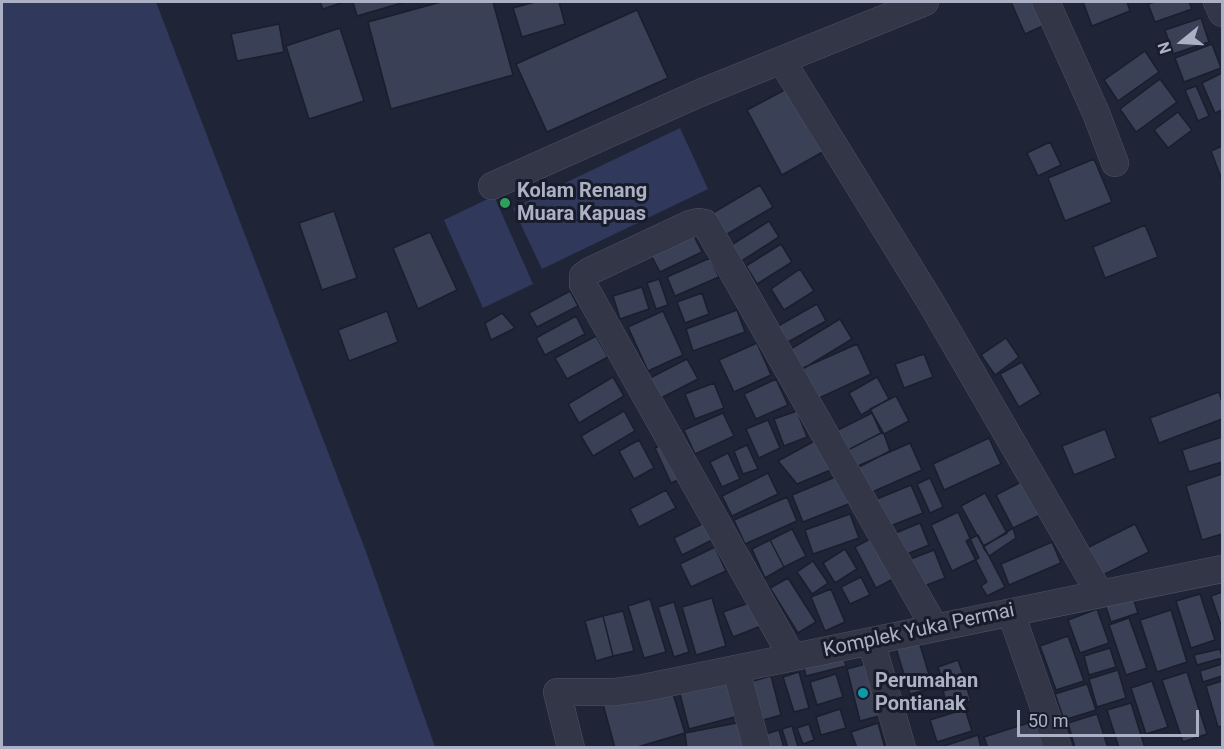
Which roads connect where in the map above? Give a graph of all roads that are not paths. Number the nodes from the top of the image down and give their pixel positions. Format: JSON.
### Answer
{"nodes":[{"id":1,"x":925,"y":2,"type":"edge"},
{"id":2,"x":1046,"y":2,"type":"edge"},
{"id":3,"x":1217,"y":2,"type":"edge"},
{"id":4,"x":1222,"y":13,"type":"edge"},
{"id":5,"x":783,"y":61,"type":"junction"},
{"id":6,"x":1115,"y":163,"type":"dead end"},
{"id":7,"x":492,"y":186,"type":"dead end"},
{"id":8,"x":1222,"y":569,"type":"edge"},
{"id":9,"x":1100,"y":594,"type":"junction"},
{"id":10,"x":1011,"y":613,"type":"junction"},
{"id":11,"x":935,"y":628,"type":"junction"},
{"id":12,"x":872,"y":641,"type":"junction"},
{"id":13,"x":792,"y":657,"type":"junction"},
{"id":14,"x":736,"y":669,"type":"junction"},
{"id":15,"x":571,"y":747,"type":"edge"},
{"id":16,"x":757,"y":747,"type":"edge"},
{"id":17,"x":902,"y":747,"type":"edge"},
{"id":18,"x":1059,"y":747,"type":"edge"}],
"edges":[{"from":1,"to":5,"type":"street"},
{"from":2,"to":6,"type":"street"},
{"from":3,"to":4,"type":"street"},
{"from":5,"to":7,"type":"street"},
{"from":5,"to":9,"type":"street"},
{"from":8,"to":9,"type":"street","name":"Komplek Yuka Permai"},
{"from":9,"to":10,"type":"street","name":"Komplek Yuka Permai"},
{"from":10,"to":11,"type":"street","name":"Komplek Yuka Permai"},
{"from":10,"to":18,"type":"street"},
{"from":11,"to":12,"type":"street","name":"Komplek Yuka Permai"},
{"from":11,"to":13,"type":"street"},
{"from":12,"to":13,"type":"street","name":"Komplek Yuka Permai"},
{"from":12,"to":17,"type":"street"},
{"from":13,"to":14,"type":"street","name":"Komplek Yuka Permai"},
{"from":14,"to":15,"type":"street","name":"Komplek Yuka Permai"},
{"from":14,"to":16,"type":"street"}]}
